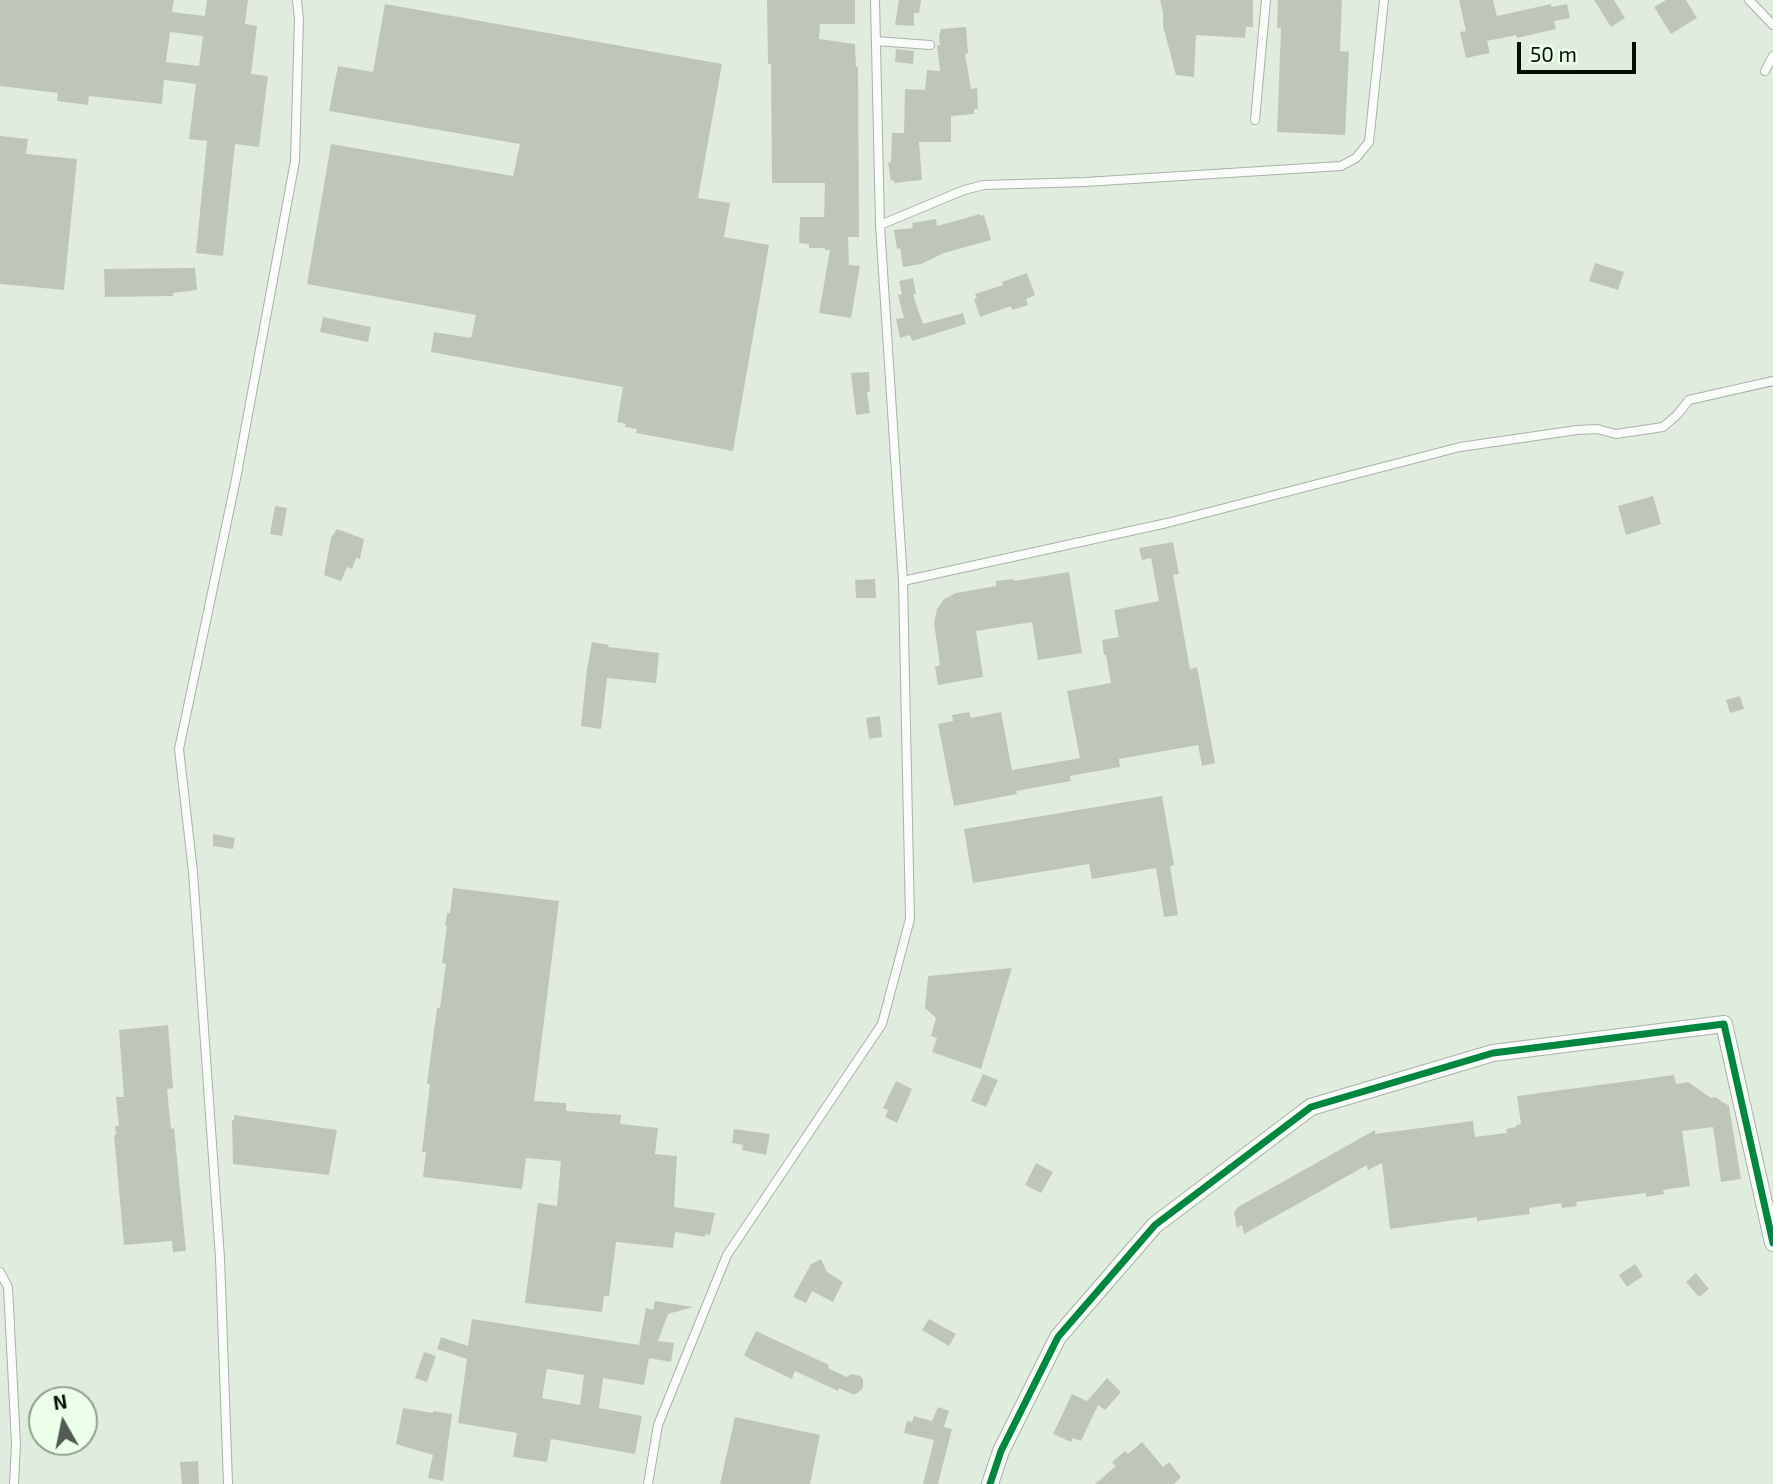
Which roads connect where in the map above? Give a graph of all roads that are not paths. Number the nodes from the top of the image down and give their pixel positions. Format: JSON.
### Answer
{"nodes":[{"id":1,"x":297,"y":0,"type":"edge"},
{"id":2,"x":876,"y":0,"type":"edge"},
{"id":3,"x":1266,"y":0,"type":"edge"},
{"id":4,"x":1384,"y":0,"type":"edge"},
{"id":5,"x":1749,"y":0,"type":"edge"},
{"id":6,"x":1773,"y":25,"type":"edge"},
{"id":7,"x":876,"y":41,"type":"junction"},
{"id":8,"x":930,"y":46,"type":"dead end"},
{"id":9,"x":1773,"y":56,"type":"edge"},
{"id":10,"x":1765,"y":71,"type":"dead end"},
{"id":11,"x":1255,"y":121,"type":"dead end"},
{"id":12,"x":880,"y":225,"type":"junction"},
{"id":13,"x":1773,"y":381,"type":"edge"},
{"id":14,"x":903,"y":581,"type":"junction"},
{"id":15,"x":1773,"y":1243,"type":"edge"},
{"id":16,"x":0,"y":1272,"type":"edge"},
{"id":17,"x":14,"y":1484,"type":"edge"},
{"id":18,"x":229,"y":1484,"type":"edge"},
{"id":19,"x":648,"y":1484,"type":"edge"},
{"id":20,"x":990,"y":1484,"type":"edge"}],
"edges":[{"from":1,"to":18,"type":"lane"},
{"from":2,"to":7,"type":"lane"},
{"from":3,"to":11,"type":"lane"},
{"from":4,"to":12,"type":"lane"},
{"from":5,"to":6,"type":"lane"},
{"from":7,"to":8,"type":"lane"},
{"from":7,"to":12,"type":"lane"},
{"from":9,"to":10,"type":"lane"},
{"from":12,"to":14,"type":"lane"},
{"from":13,"to":14,"type":"lane"},
{"from":14,"to":19,"type":"lane"},
{"from":15,"to":20,"type":"street"},
{"from":16,"to":17,"type":"lane"}]}
